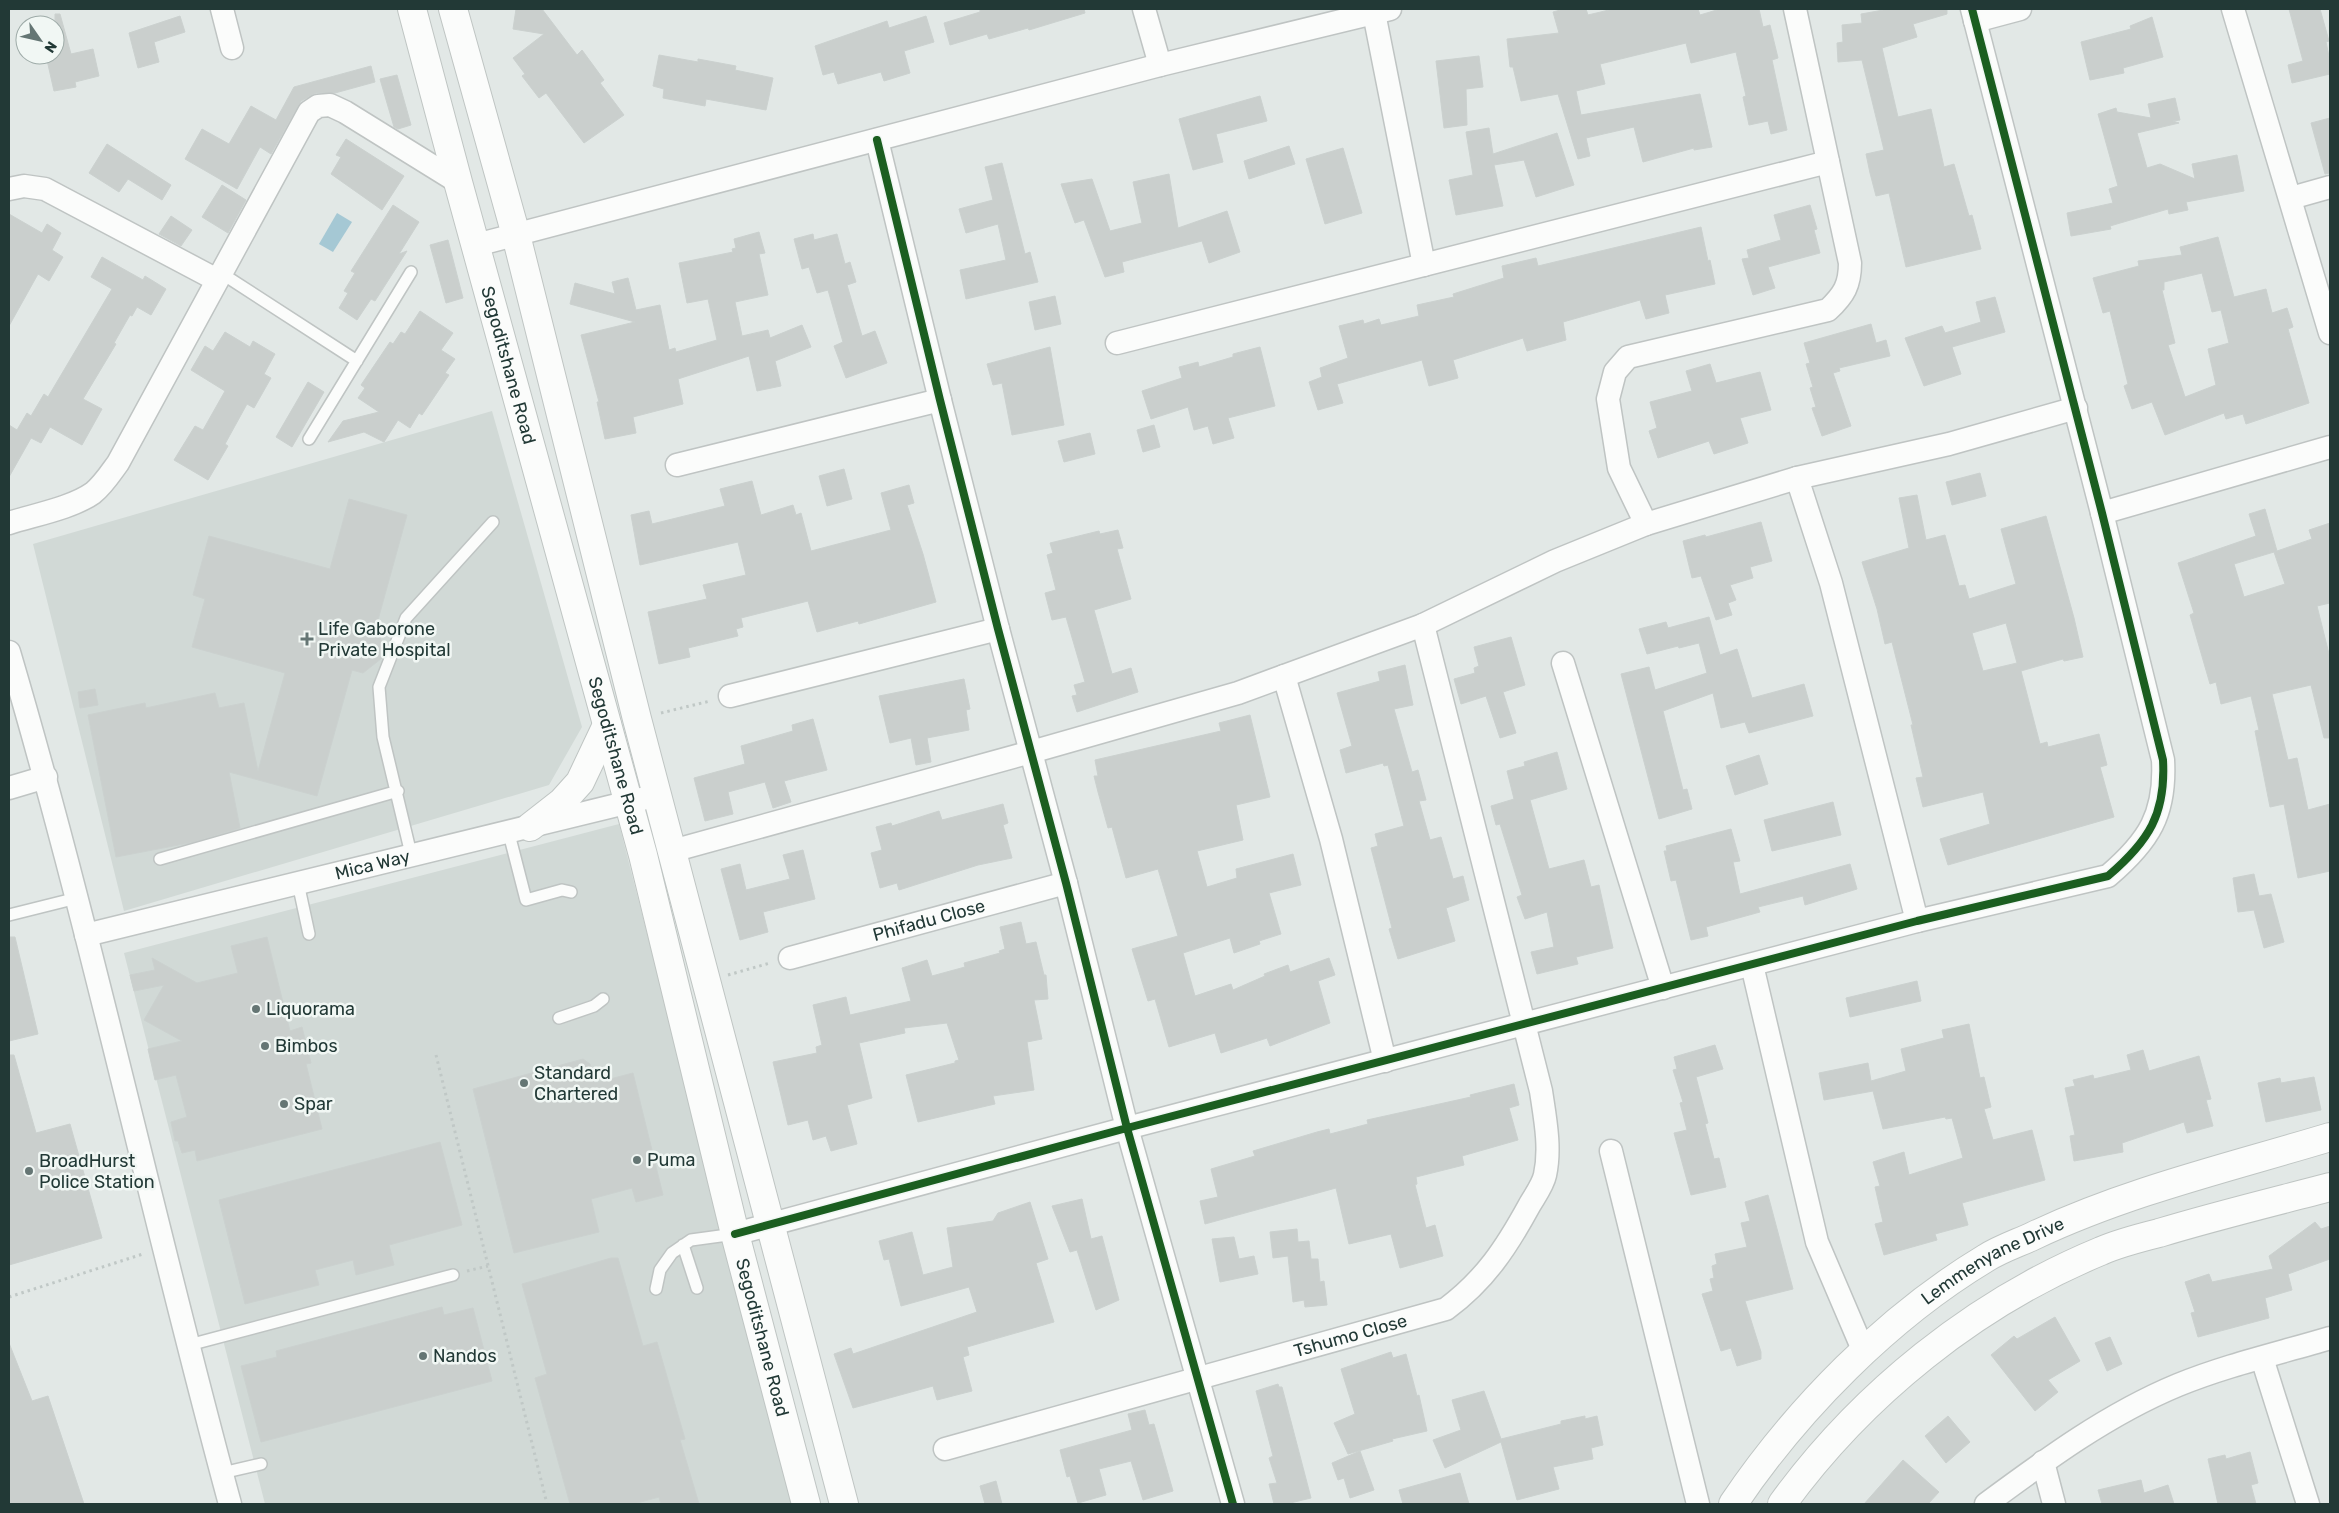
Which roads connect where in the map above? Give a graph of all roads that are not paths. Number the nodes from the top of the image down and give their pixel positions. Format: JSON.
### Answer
{"nodes":[{"id":1,"x":222,"y":9,"type":"edge"},
{"id":2,"x":412,"y":9,"type":"edge"},
{"id":3,"x":453,"y":9,"type":"edge"},
{"id":4,"x":1144,"y":9,"type":"edge"},
{"id":5,"x":1794,"y":9,"type":"edge"},
{"id":6,"x":2020,"y":9,"type":"edge"},
{"id":7,"x":2233,"y":9,"type":"edge"},
{"id":8,"x":1382,"y":11,"type":"edge"},
{"id":9,"x":1974,"y":15,"type":"edge"},
{"id":10,"x":232,"y":48,"type":"dead end"},
{"id":11,"x":1160,"y":65,"type":"junction"},
{"id":12,"x":877,"y":140,"type":"junction"},
{"id":13,"x":1828,"y":162,"type":"junction"},
{"id":14,"x":458,"y":182,"type":"junction"},
{"id":15,"x":2330,"y":187,"type":"edge"},
{"id":16,"x":9,"y":189,"type":"edge"},
{"id":17,"x":2291,"y":198,"type":"junction"},
{"id":18,"x":516,"y":235,"type":"junction"},
{"id":19,"x":476,"y":245,"type":"junction"},
{"id":20,"x":1424,"y":265,"type":"junction"},
{"id":21,"x":411,"y":272,"type":"dead end"},
{"id":22,"x":219,"y":277,"type":"junction"},
{"id":23,"x":2330,"y":332,"type":"edge"},
{"id":24,"x":1117,"y":343,"type":"dead end"},
{"id":25,"x":356,"y":361,"type":"junction"},
{"id":26,"x":940,"y":400,"type":"junction"},
{"id":27,"x":2076,"y":408,"type":"junction"},
{"id":28,"x":309,"y":439,"type":"dead end"},
{"id":29,"x":2330,"y":447,"type":"edge"},
{"id":30,"x":677,"y":465,"type":"dead end"},
{"id":31,"x":1797,"y":478,"type":"junction"},
{"id":32,"x":2102,"y":513,"type":"junction"},
{"id":33,"x":493,"y":522,"type":"dead end"},
{"id":34,"x":9,"y":523,"type":"edge"},
{"id":35,"x":1646,"y":524,"type":"junction"},
{"id":36,"x":1423,"y":626,"type":"junction"},
{"id":37,"x":998,"y":629,"type":"junction"},
{"id":38,"x":9,"y":652,"type":"edge"},
{"id":39,"x":1563,"y":663,"type":"dead end"},
{"id":40,"x":1284,"y":676,"type":"junction"},
{"id":41,"x":730,"y":696,"type":"road end"},
{"id":42,"x":607,"y":725,"type":"junction"},
{"id":43,"x":1031,"y":752,"type":"junction"},
{"id":44,"x":46,"y":777,"type":"junction"},
{"id":45,"x":9,"y":788,"type":"edge"},
{"id":46,"x":398,"y":791,"type":"junction"},
{"id":47,"x":658,"y":795,"type":"junction"},
{"id":48,"x":627,"y":803,"type":"junction"},
{"id":49,"x":519,"y":828,"type":"junction"},
{"id":50,"x":672,"y":852,"type":"junction"},
{"id":51,"x":411,"y":854,"type":"junction"},
{"id":52,"x":160,"y":859,"type":"dead end"},
{"id":53,"x":298,"y":883,"type":"junction"},
{"id":54,"x":1066,"y":884,"type":"junction"},
{"id":55,"x":571,"y":892,"type":"dead end"},
{"id":56,"x":76,"y":898,"type":"junction"},
{"id":57,"x":9,"y":915,"type":"edge"},
{"id":58,"x":1917,"y":922,"type":"junction"},
{"id":59,"x":310,"y":934,"type":"dead end"},
{"id":60,"x":86,"y":935,"type":"junction"},
{"id":61,"x":790,"y":958,"type":"road end"},
{"id":62,"x":1752,"y":965,"type":"junction"},
{"id":63,"x":1663,"y":988,"type":"junction"},
{"id":64,"x":602,"y":999,"type":"dead end"},
{"id":65,"x":558,"y":1018,"type":"dead end"},
{"id":66,"x":1526,"y":1024,"type":"junction"},
{"id":67,"x":1384,"y":1061,"type":"junction"},
{"id":68,"x":1127,"y":1128,"type":"junction"},
{"id":69,"x":2330,"y":1137,"type":"edge"},
{"id":70,"x":1611,"y":1152,"type":"dead end"},
{"id":71,"x":2330,"y":1187,"type":"edge"},
{"id":72,"x":771,"y":1224,"type":"junction"},
{"id":73,"x":735,"y":1234,"type":"junction"},
{"id":74,"x":683,"y":1245,"type":"junction"},
{"id":75,"x":453,"y":1275,"type":"road end"},
{"id":76,"x":697,"y":1288,"type":"dead end"},
{"id":77,"x":656,"y":1289,"type":"dead end"},
{"id":78,"x":2330,"y":1338,"type":"edge"},
{"id":79,"x":189,"y":1345,"type":"junction"},
{"id":80,"x":1864,"y":1352,"type":"junction"},
{"id":81,"x":2262,"y":1358,"type":"junction"},
{"id":82,"x":1199,"y":1378,"type":"junction"},
{"id":83,"x":945,"y":1449,"type":"dead end"},
{"id":84,"x":2043,"y":1462,"type":"junction"},
{"id":85,"x":260,"y":1464,"type":"dead end"},
{"id":86,"x":222,"y":1473,"type":"junction"},
{"id":87,"x":230,"y":1504,"type":"edge"},
{"id":88,"x":806,"y":1504,"type":"edge"},
{"id":89,"x":844,"y":1504,"type":"edge"},
{"id":90,"x":1233,"y":1504,"type":"edge"},
{"id":91,"x":1698,"y":1504,"type":"edge"},
{"id":92,"x":1733,"y":1504,"type":"edge"},
{"id":93,"x":1782,"y":1504,"type":"edge"},
{"id":94,"x":1986,"y":1504,"type":"edge"},
{"id":95,"x":2054,"y":1504,"type":"edge"},
{"id":96,"x":2308,"y":1504,"type":"edge"}],
"edges":[{"from":1,"to":10,"type":"street"},
{"from":2,"to":14,"type":"main road","name":"Segoditshane Road"},
{"from":3,"to":18,"type":"main road","name":"Segoditshane Road"},
{"from":4,"to":11,"type":"street"},
{"from":5,"to":13,"type":"street"},
{"from":6,"to":9,"type":"street"},
{"from":7,"to":17,"type":"street"},
{"from":8,"to":11,"type":"street"},
{"from":8,"to":20,"type":"street"},
{"from":9,"to":27,"type":"street"},
{"from":11,"to":12,"type":"street"},
{"from":12,"to":18,"type":"street"},
{"from":12,"to":26,"type":"street"},
{"from":13,"to":20,"type":"street"},
{"from":13,"to":35,"type":"street"},
{"from":14,"to":19,"type":"main road","name":"Segoditshane Road"},
{"from":14,"to":22,"type":"street"},
{"from":15,"to":17,"type":"street"},
{"from":16,"to":22,"type":"street"},
{"from":17,"to":23,"type":"street"},
{"from":18,"to":19,"type":"street"},
{"from":18,"to":47,"type":"main road","name":"Segoditshane Road"},
{"from":19,"to":42,"type":"main road","name":"Segoditshane Road"},
{"from":20,"to":24,"type":"street"},
{"from":21,"to":25,"type":"lane"},
{"from":22,"to":25,"type":"lane"},
{"from":22,"to":34,"type":"street"},
{"from":25,"to":28,"type":"lane"},
{"from":26,"to":30,"type":"street"},
{"from":26,"to":37,"type":"street"},
{"from":27,"to":31,"type":"street"},
{"from":27,"to":32,"type":"street"},
{"from":29,"to":32,"type":"street"},
{"from":31,"to":35,"type":"street"},
{"from":31,"to":58,"type":"street"},
{"from":32,"to":58,"type":"street"},
{"from":33,"to":46,"type":"lane"},
{"from":35,"to":36,"type":"street"},
{"from":36,"to":40,"type":"street"},
{"from":36,"to":66,"type":"street","name":"Tshumo Close"},
{"from":37,"to":41,"type":"street"},
{"from":37,"to":43,"type":"street"},
{"from":38,"to":44,"type":"street"},
{"from":39,"to":63,"type":"street"},
{"from":40,"to":43,"type":"street"},
{"from":40,"to":67,"type":"street"},
{"from":42,"to":48,"type":"main road","name":"Segoditshane Road"},
{"from":42,"to":49,"type":"main road"},
{"from":43,"to":50,"type":"street"},
{"from":43,"to":54,"type":"street"},
{"from":44,"to":45,"type":"street"},
{"from":44,"to":56,"type":"street"},
{"from":46,"to":51,"type":"lane"},
{"from":46,"to":52,"type":"lane"},
{"from":47,"to":48,"type":"street","name":"Mica Way"},
{"from":47,"to":50,"type":"main road","name":"Segoditshane Road"},
{"from":48,"to":49,"type":"street","name":"Mica Way"},
{"from":48,"to":73,"type":"main road","name":"Segoditshane Road"},
{"from":49,"to":51,"type":"street","name":"Mica Way"},
{"from":49,"to":55,"type":"lane"},
{"from":50,"to":72,"type":"main road","name":"Segoditshane Road"},
{"from":51,"to":53,"type":"street","name":"Mica Way"},
{"from":53,"to":59,"type":"lane"},
{"from":53,"to":60,"type":"street","name":"Mica Way"},
{"from":54,"to":61,"type":"street","name":"Phifadu Close"},
{"from":54,"to":68,"type":"street"},
{"from":56,"to":57,"type":"lane"},
{"from":56,"to":60,"type":"street"},
{"from":58,"to":62,"type":"street"},
{"from":60,"to":79,"type":"street"},
{"from":62,"to":63,"type":"street"},
{"from":62,"to":80,"type":"street"},
{"from":63,"to":66,"type":"street"},
{"from":64,"to":65,"type":"lane"},
{"from":66,"to":67,"type":"street"},
{"from":66,"to":82,"type":"street","name":"Tshumo Close"},
{"from":67,"to":68,"type":"street"},
{"from":68,"to":72,"type":"street"},
{"from":68,"to":82,"type":"street"},
{"from":69,"to":80,"type":"main road","name":"Lemmenyane Drive"},
{"from":70,"to":91,"type":"street"},
{"from":71,"to":93,"type":"main road","name":"Lemmenyane Drive"},
{"from":72,"to":73,"type":"street"},
{"from":72,"to":89,"type":"main road","name":"Segoditshane Road"},
{"from":73,"to":74,"type":"lane"},
{"from":73,"to":88,"type":"main road","name":"Segoditshane Road"},
{"from":74,"to":76,"type":"lane"},
{"from":74,"to":77,"type":"lane"},
{"from":75,"to":79,"type":"lane"},
{"from":78,"to":81,"type":"street"},
{"from":79,"to":86,"type":"street"},
{"from":80,"to":92,"type":"main road","name":"Lemmenyane Drive"},
{"from":81,"to":84,"type":"street"},
{"from":81,"to":96,"type":"street"},
{"from":82,"to":83,"type":"street","name":"Tshumo Close"},
{"from":82,"to":90,"type":"street"},
{"from":84,"to":94,"type":"street"},
{"from":84,"to":95,"type":"street"},
{"from":85,"to":86,"type":"lane"},
{"from":86,"to":87,"type":"street"}]}
